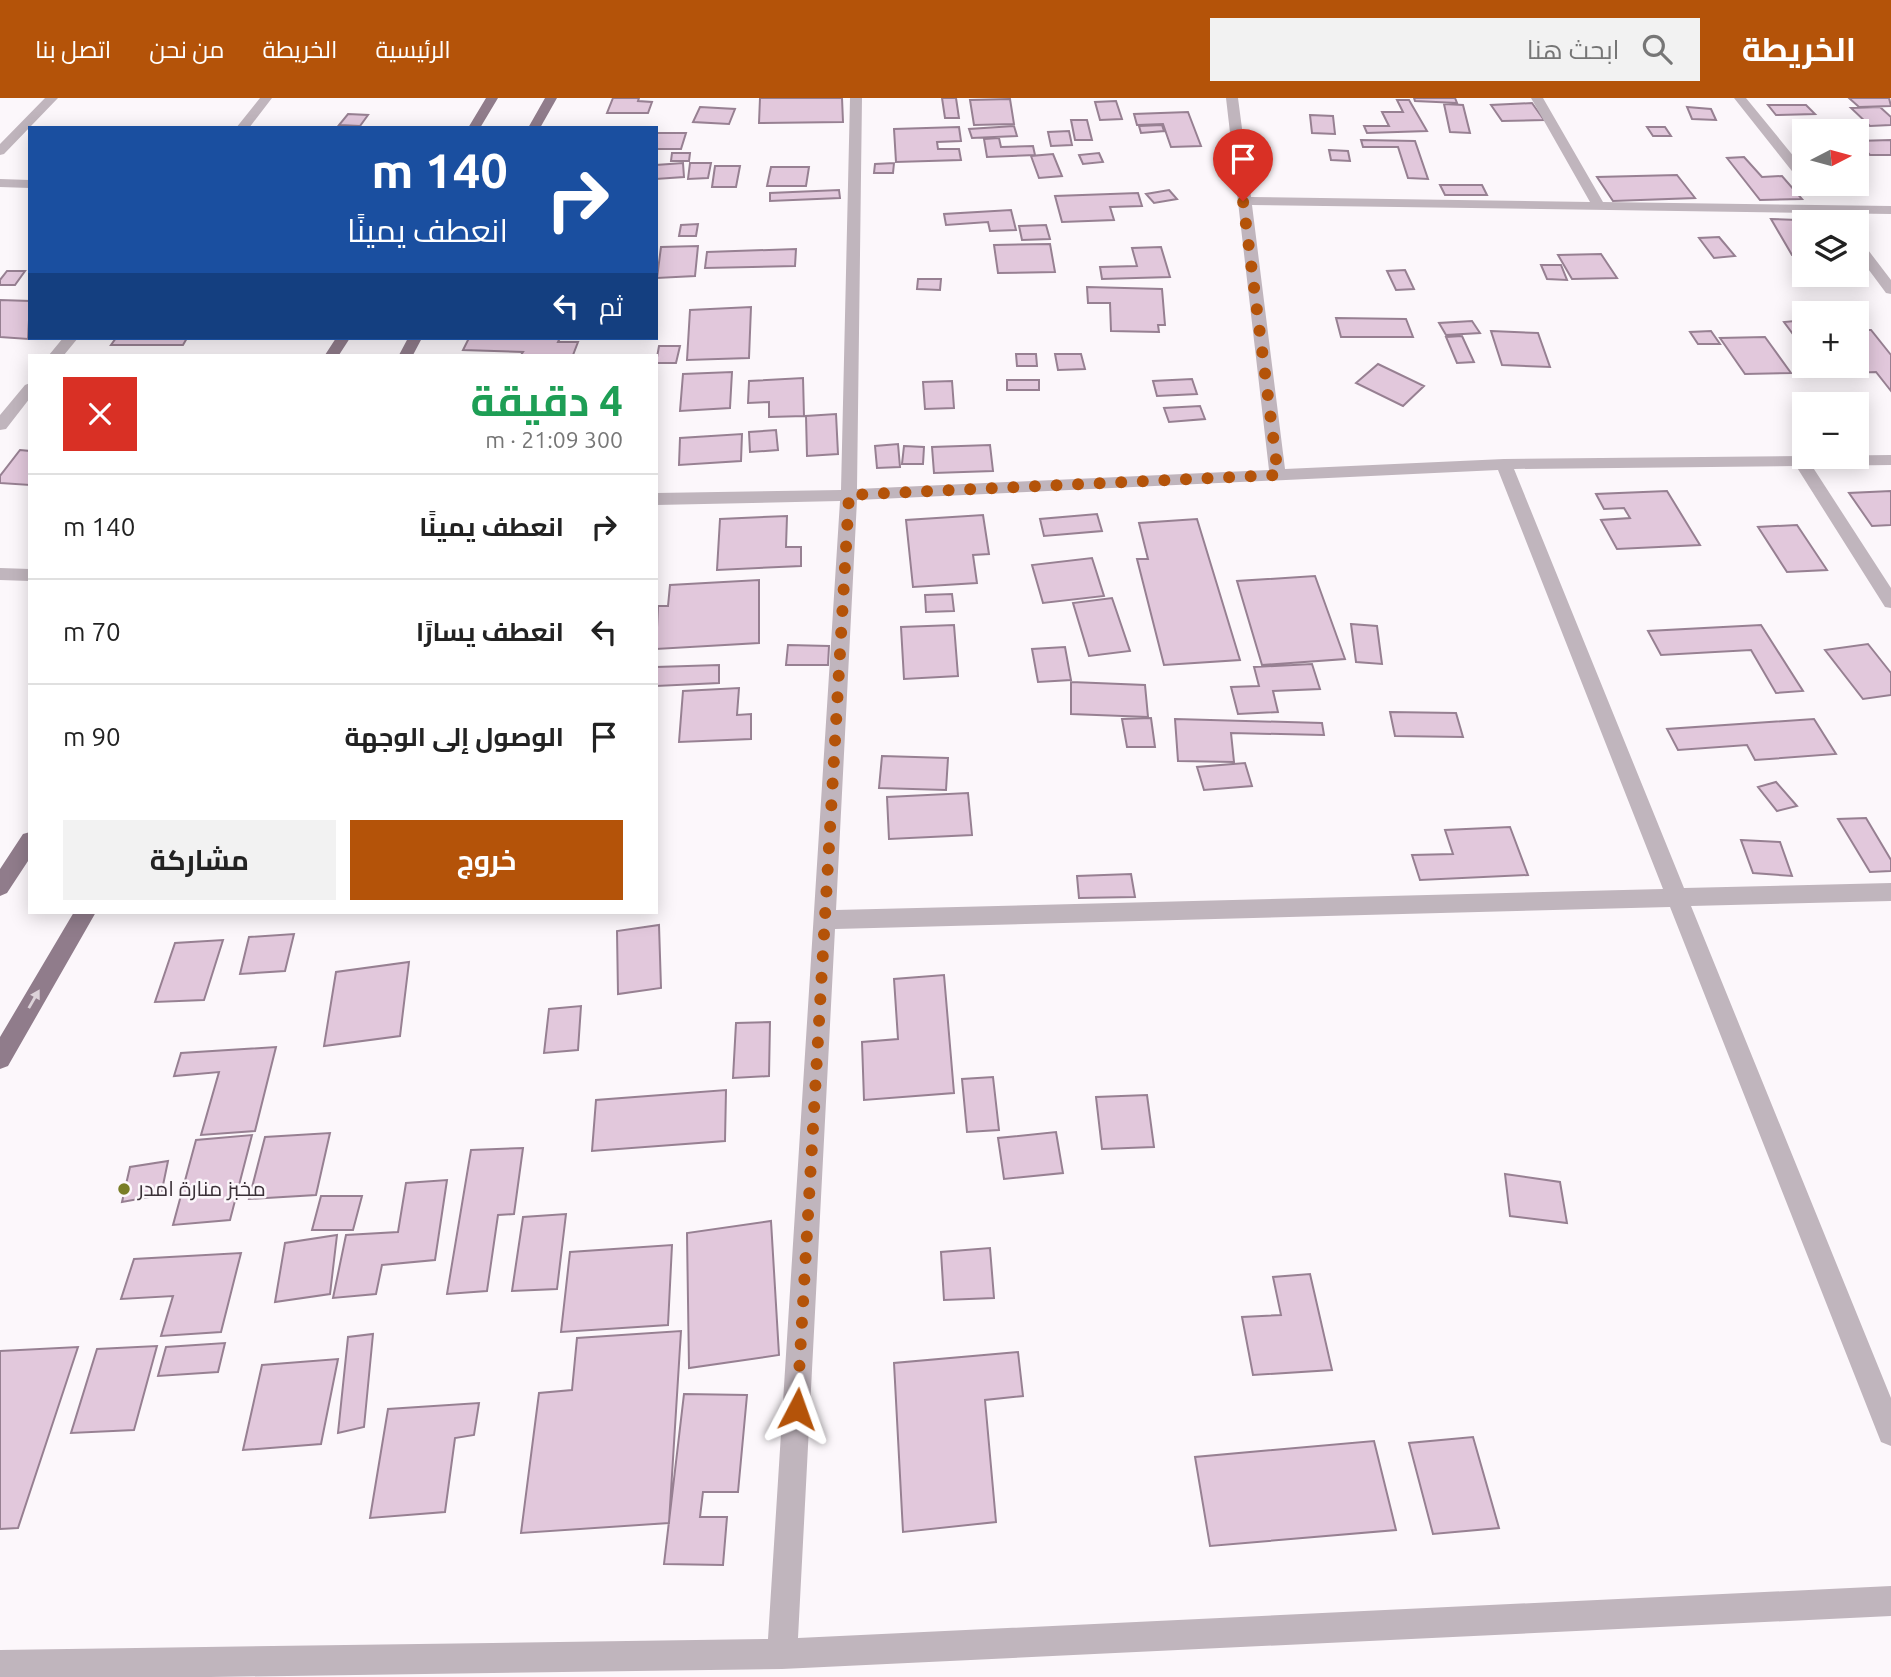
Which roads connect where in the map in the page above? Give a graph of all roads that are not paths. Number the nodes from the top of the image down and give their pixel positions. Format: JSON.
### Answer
{"nodes":[{"id":1,"x":52,"y":98,"type":"edge"},
{"id":2,"x":266,"y":98,"type":"edge"},
{"id":3,"x":492,"y":98,"type":"edge"},
{"id":4,"x":551,"y":98,"type":"edge"},
{"id":5,"x":856,"y":98,"type":"edge"},
{"id":6,"x":1232,"y":98,"type":"edge"},
{"id":7,"x":1537,"y":98,"type":"edge"},
{"id":8,"x":1740,"y":98,"type":"edge"},
{"id":9,"x":244,"y":126,"type":"edge"},
{"id":10,"x":475,"y":126,"type":"edge"},
{"id":11,"x":535,"y":126,"type":"edge"},
{"id":12,"x":0,"y":151,"type":"edge"},
{"id":13,"x":1792,"y":162,"type":"edge"},
{"id":14,"x":0,"y":183,"type":"edge"},
{"id":15,"x":28,"y":184,"type":"edge"},
{"id":16,"x":1820,"y":196,"type":"edge"},
{"id":17,"x":1243,"y":201,"type":"junction"},
{"id":18,"x":1598,"y":204,"type":"junction"},
{"id":19,"x":1829,"y":208,"type":"junction"},
{"id":20,"x":1891,"y":210,"type":"edge"},
{"id":21,"x":1869,"y":261,"type":"edge"},
{"id":22,"x":1891,"y":290,"type":"edge"},
{"id":23,"x":69,"y":340,"type":"edge"},
{"id":24,"x":58,"y":354,"type":"edge"},
{"id":25,"x":28,"y":390,"type":"edge"},
{"id":26,"x":0,"y":425,"type":"edge"},
{"id":27,"x":1792,"y":460,"type":"edge"},
{"id":28,"x":1869,"y":460,"type":"edge"},
{"id":29,"x":1891,"y":460,"type":"edge"},
{"id":30,"x":1504,"y":464,"type":"junction"},
{"id":31,"x":1806,"y":469,"type":"edge"},
{"id":32,"x":1278,"y":475,"type":"junction"},
{"id":33,"x":849,"y":495,"type":"junction"},
{"id":34,"x":658,"y":499,"type":"edge"},
{"id":35,"x":0,"y":574,"type":"edge"},
{"id":36,"x":28,"y":575,"type":"edge"},
{"id":37,"x":1891,"y":602,"type":"edge"},
{"id":38,"x":28,"y":843,"type":"edge"},
{"id":39,"x":0,"y":887,"type":"edge"},
{"id":40,"x":1891,"y":892,"type":"edge"},
{"id":41,"x":1679,"y":898,"type":"junction"},
{"id":42,"x":84,"y":914,"type":"edge"},
{"id":43,"x":827,"y":920,"type":"junction"},
{"id":44,"x":0,"y":1058,"type":"edge"},
{"id":45,"x":1891,"y":1432,"type":"edge"},
{"id":46,"x":1891,"y":1601,"type":"edge"},
{"id":47,"x":782,"y":1654,"type":"junction"},
{"id":48,"x":0,"y":1665,"type":"edge"},
{"id":49,"x":369,"y":1668,"type":"edge"}],
"edges":[{"from":1,"to":12,"type":"street"},
{"from":2,"to":9,"type":"street"},
{"from":3,"to":10,"type":"main road"},
{"from":4,"to":11,"type":"main road"},
{"from":5,"to":33,"type":"street"},
{"from":6,"to":17,"type":"street"},
{"from":7,"to":18,"type":"street"},
{"from":8,"to":13,"type":"street"},
{"from":14,"to":15,"type":"street"},
{"from":16,"to":19,"type":"street"},
{"from":17,"to":18,"type":"street"},
{"from":17,"to":32,"type":"street"},
{"from":18,"to":19,"type":"street"},
{"from":19,"to":20,"type":"street"},
{"from":21,"to":22,"type":"street"},
{"from":23,"to":24,"type":"street"},
{"from":25,"to":26,"type":"street"},
{"from":27,"to":30,"type":"street"},
{"from":28,"to":29,"type":"street"},
{"from":30,"to":32,"type":"street"},
{"from":30,"to":41,"type":"street"},
{"from":31,"to":37,"type":"street"},
{"from":32,"to":33,"type":"street"},
{"from":33,"to":34,"type":"street"},
{"from":33,"to":43,"type":"street"},
{"from":35,"to":36,"type":"street"},
{"from":38,"to":39,"type":"main road"},
{"from":40,"to":41,"type":"street"},
{"from":41,"to":43,"type":"street"},
{"from":41,"to":45,"type":"street"},
{"from":44,"to":42,"type":"main road","one_way":true},
{"from":43,"to":47,"type":"street"},
{"from":46,"to":47,"type":"street"},
{"from":47,"to":49,"type":"street"},
{"from":48,"to":49,"type":"street"}]}
